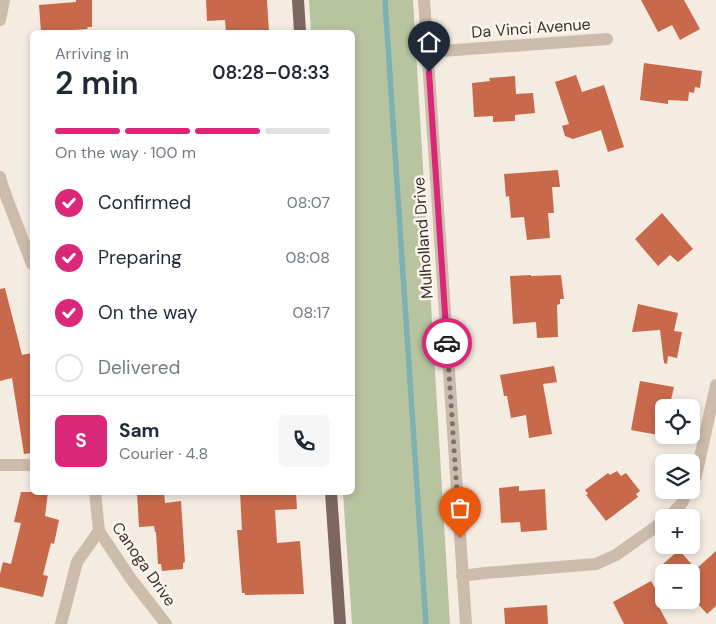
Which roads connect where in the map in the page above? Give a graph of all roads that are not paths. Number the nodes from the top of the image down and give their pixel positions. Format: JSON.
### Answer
{"nodes":[{"id":1,"x":4,"y":0,"type":"edge"},
{"id":2,"x":298,"y":0,"type":"edge"},
{"id":3,"x":424,"y":0,"type":"edge"},
{"id":4,"x":0,"y":20,"type":"edge"},
{"id":5,"x":300,"y":30,"type":"edge"},
{"id":6,"x":607,"y":39,"type":"dead end"},
{"id":7,"x":428,"y":52,"type":"junction"},
{"id":8,"x":0,"y":177,"type":"edge"},
{"id":9,"x":30,"y":259,"type":"edge"},
{"id":10,"x":716,"y":385,"type":"edge"},
{"id":11,"x":700,"y":458,"type":"edge"},
{"id":12,"x":0,"y":464,"type":"edge"},
{"id":13,"x":30,"y":465,"type":"edge"},
{"id":14,"x":96,"y":495,"type":"edge"},
{"id":15,"x":331,"y":495,"type":"edge"},
{"id":16,"x":684,"y":499,"type":"edge"},
{"id":17,"x":676,"y":509,"type":"edge"},
{"id":18,"x":655,"y":527,"type":"edge"},
{"id":19,"x":99,"y":531,"type":"junction"},
{"id":20,"x":462,"y":576,"type":"junction"},
{"id":21,"x":61,"y":624,"type":"edge"},
{"id":22,"x":166,"y":624,"type":"edge"},
{"id":23,"x":340,"y":624,"type":"edge"},
{"id":24,"x":466,"y":624,"type":"edge"}],
"edges":[{"from":1,"to":4,"type":"street"},
{"from":2,"to":5,"type":"main road"},
{"from":3,"to":7,"type":"street","name":"Mulholland Drive"},
{"from":6,"to":7,"type":"street","name":"Da Vinci Avenue"},
{"from":7,"to":20,"type":"street","name":"Mulholland Drive"},
{"from":8,"to":9,"type":"street"},
{"from":10,"to":11,"type":"street"},
{"from":12,"to":13,"type":"street"},
{"from":14,"to":19,"type":"street","name":"Canoga Drive"},
{"from":15,"to":23,"type":"main road"},
{"from":16,"to":17,"type":"street"},
{"from":18,"to":20,"type":"street"},
{"from":19,"to":21,"type":"street"},
{"from":19,"to":22,"type":"street","name":"Canoga Drive"},
{"from":20,"to":24,"type":"street","name":"Mulholland Drive"}]}
